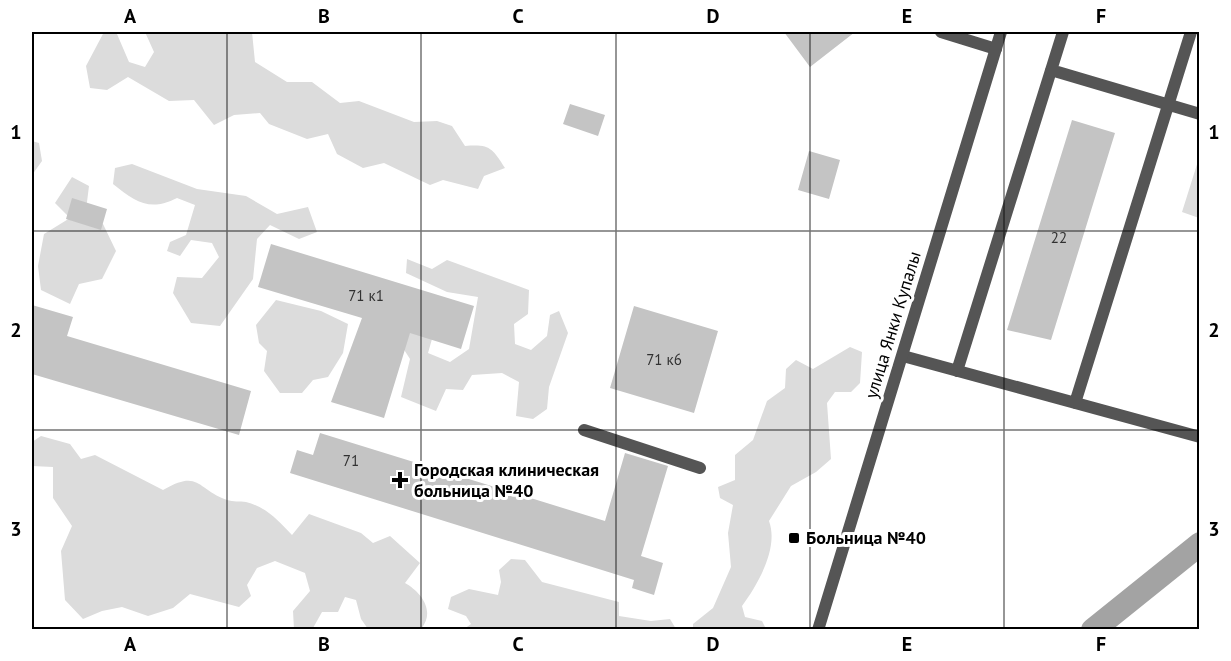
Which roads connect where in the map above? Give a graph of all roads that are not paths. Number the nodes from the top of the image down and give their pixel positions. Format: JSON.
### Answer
{"nodes":[{"id":1,"x":941,"y":32,"type":"edge"},
{"id":2,"x":1001,"y":32,"type":"edge"},
{"id":3,"x":1063,"y":32,"type":"edge"},
{"id":4,"x":1191,"y":32,"type":"edge"},
{"id":5,"x":996,"y":49,"type":"junction"},
{"id":6,"x":1051,"y":70,"type":"junction"},
{"id":7,"x":1169,"y":105,"type":"junction"},
{"id":8,"x":1200,"y":114,"type":"edge"},
{"id":9,"x":903,"y":356,"type":"junction"},
{"id":10,"x":957,"y":371,"type":"junction"},
{"id":11,"x":1075,"y":403,"type":"junction"},
{"id":12,"x":584,"y":430,"type":"dead end"},
{"id":13,"x":1200,"y":437,"type":"edge"},
{"id":14,"x":700,"y":468,"type":"dead end"},
{"id":15,"x":818,"y":630,"type":"edge"}],
"edges":[{"from":1,"to":5,"type":"street"},
{"from":2,"to":5,"type":"street","name":"улица Янки Купалы"},
{"from":3,"to":6,"type":"street"},
{"from":4,"to":7,"type":"street"},
{"from":5,"to":9,"type":"street","name":"улица Янки Купалы"},
{"from":6,"to":7,"type":"street"},
{"from":6,"to":10,"type":"street"},
{"from":7,"to":8,"type":"street"},
{"from":7,"to":11,"type":"street"},
{"from":9,"to":10,"type":"street"},
{"from":9,"to":15,"type":"street","name":"улица Янки Купалы"},
{"from":10,"to":11,"type":"street"},
{"from":11,"to":13,"type":"street"},
{"from":12,"to":14,"type":"street"}]}
